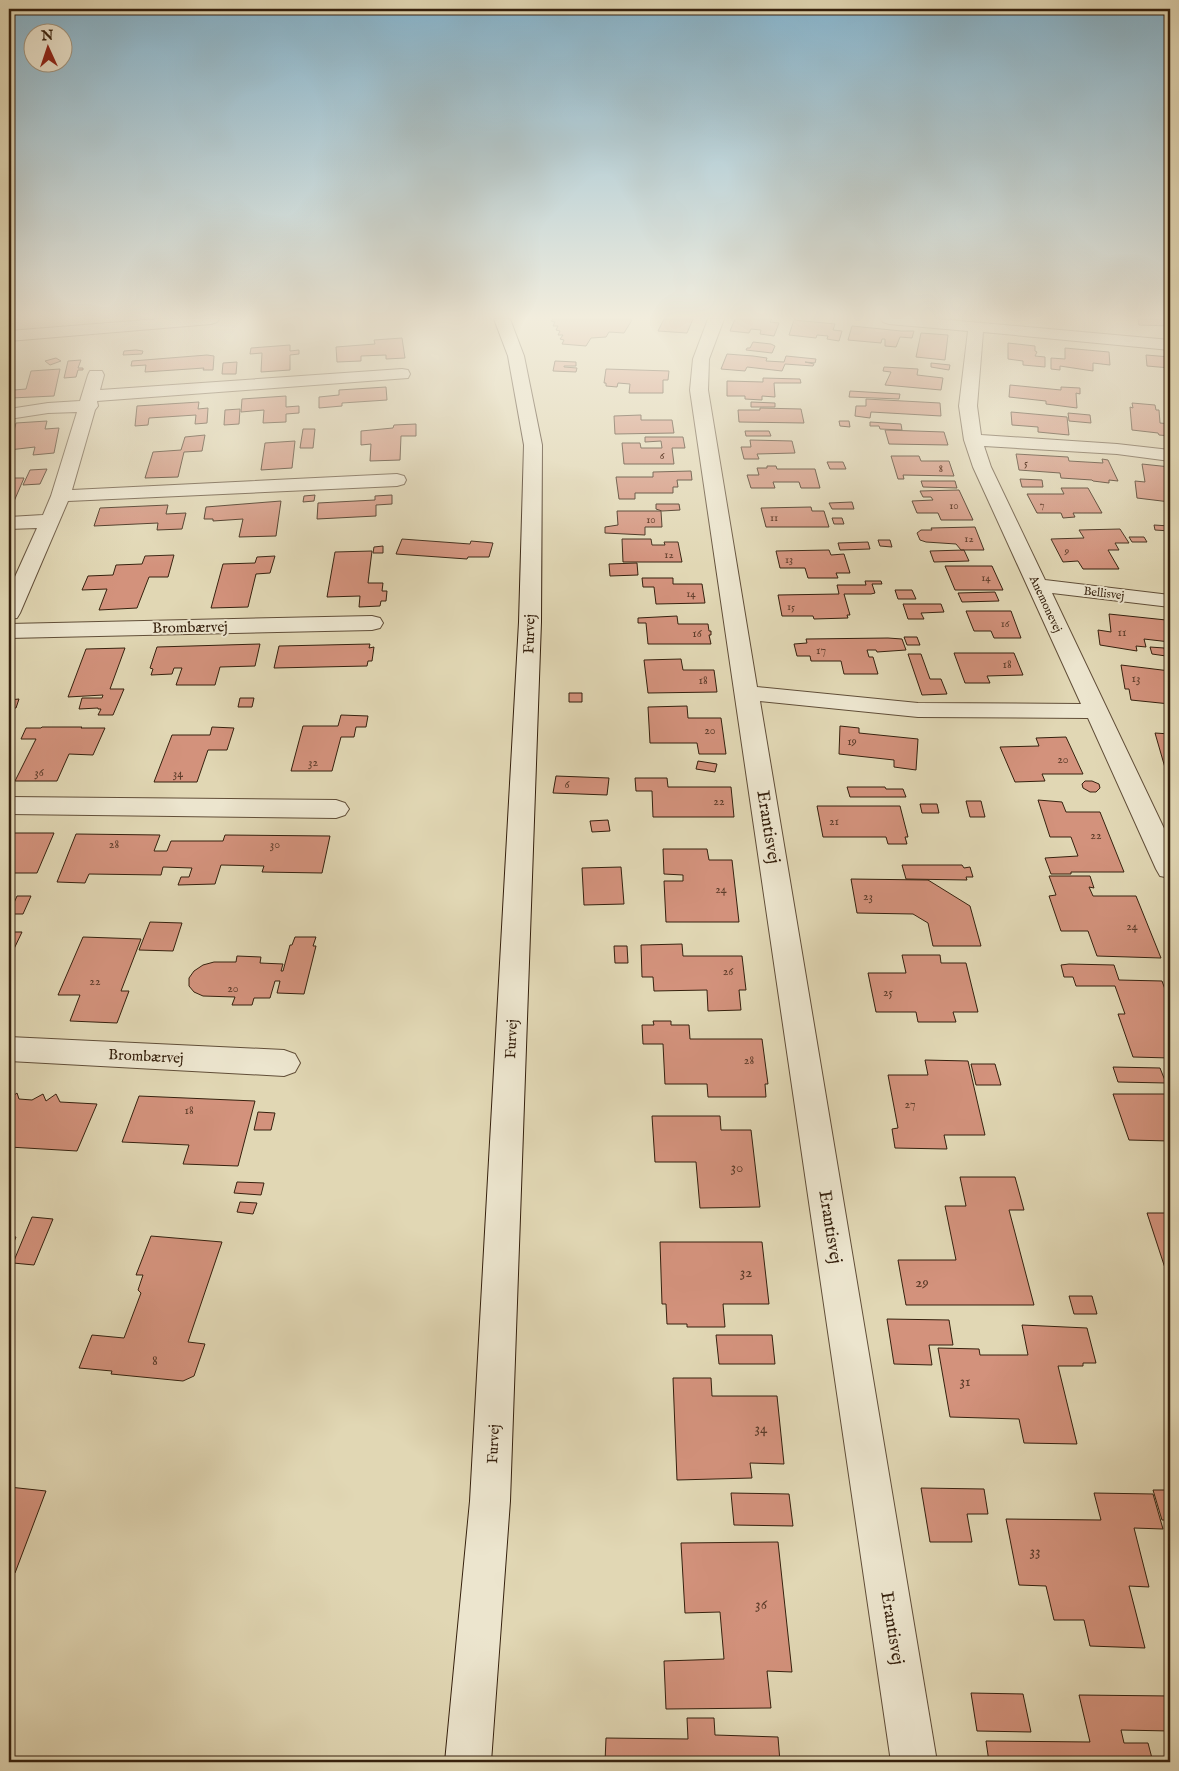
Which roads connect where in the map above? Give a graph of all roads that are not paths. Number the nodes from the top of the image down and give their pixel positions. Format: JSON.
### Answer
{"nodes":[{"id":1,"x":90,"y":401,"type":"edge"},
{"id":2,"x":86,"y":402,"type":"edge"},
{"id":3,"x":526,"y":402,"type":"edge"},
{"id":4,"x":701,"y":402,"type":"edge"},
{"id":5,"x":968,"y":402,"type":"edge"},
{"id":6,"x":9,"y":414,"type":"edge"},
{"id":7,"x":973,"y":440,"type":"junction"},
{"id":8,"x":1170,"y":455,"type":"edge"},
{"id":9,"x":398,"y":480,"type":"dead end"},
{"id":10,"x":61,"y":496,"type":"junction"},
{"id":11,"x":51,"y":521,"type":"junction"},
{"id":12,"x":9,"y":523,"type":"edge"},
{"id":13,"x":1037,"y":585,"type":"junction"},
{"id":14,"x":1170,"y":601,"type":"edge"},
{"id":15,"x":9,"y":613,"type":"edge"},
{"id":16,"x":372,"y":623,"type":"dead end"},
{"id":17,"x":9,"y":631,"type":"edge"},
{"id":18,"x":748,"y":693,"type":"junction"},
{"id":19,"x":1096,"y":711,"type":"junction"},
{"id":20,"x":9,"y":805,"type":"edge"},
{"id":21,"x":336,"y":809,"type":"dead end"},
{"id":22,"x":1170,"y":869,"type":"edge"},
{"id":23,"x":9,"y":1049,"type":"edge"},
{"id":24,"x":284,"y":1062,"type":"dead end"},
{"id":25,"x":468,"y":1762,"type":"edge"},
{"id":26,"x":914,"y":1762,"type":"edge"}],
"edges":[{"from":1,"to":10,"type":"street"},
{"from":2,"to":6,"type":"street"},
{"from":3,"to":25,"type":"street","name":"Furvej"},
{"from":4,"to":18,"type":"street","name":"Erantisvej"},
{"from":5,"to":7,"type":"street","name":"Anemonevej"},
{"from":7,"to":8,"type":"street"},
{"from":7,"to":13,"type":"street","name":"Anemonevej"},
{"from":9,"to":10,"type":"street"},
{"from":10,"to":11,"type":"street"},
{"from":11,"to":12,"type":"street"},
{"from":11,"to":15,"type":"street"},
{"from":13,"to":14,"type":"street","name":"Bellisvej"},
{"from":13,"to":19,"type":"street","name":"Anemonevej"},
{"from":16,"to":17,"type":"street","name":"Brombærvej"},
{"from":18,"to":19,"type":"street"},
{"from":18,"to":26,"type":"street","name":"Erantisvej"},
{"from":19,"to":22,"type":"street","name":"Anemonevej"},
{"from":20,"to":21,"type":"street"},
{"from":23,"to":24,"type":"street","name":"Brombærvej"}]}
